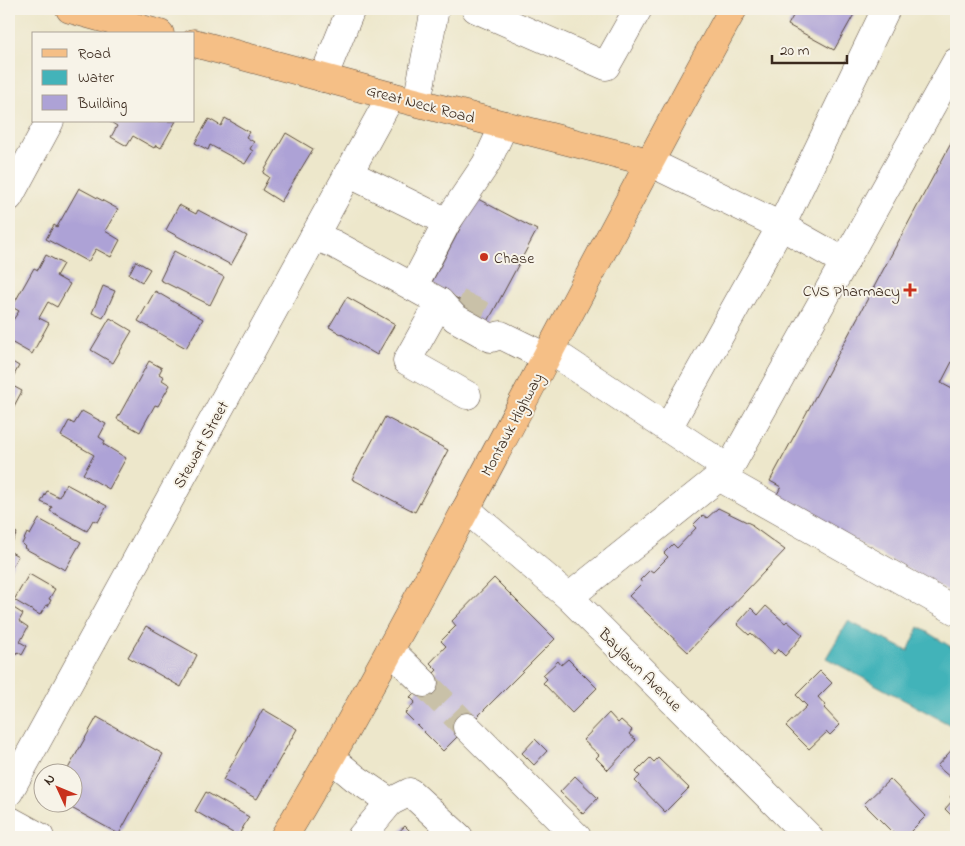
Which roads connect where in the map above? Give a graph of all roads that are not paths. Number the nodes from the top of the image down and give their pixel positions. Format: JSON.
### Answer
{"nodes":[{"id":1,"x":70,"y":9,"type":"edge"},
{"id":2,"x":351,"y":9,"type":"edge"},
{"id":3,"x":436,"y":9,"type":"edge"},
{"id":4,"x":476,"y":9,"type":"edge"},
{"id":5,"x":638,"y":9,"type":"edge"},
{"id":6,"x":733,"y":9,"type":"edge"},
{"id":7,"x":886,"y":9,"type":"edge"},
{"id":8,"x":103,"y":27,"type":"edge"},
{"id":9,"x":144,"y":32,"type":"edge"},
{"id":10,"x":195,"y":43,"type":"edge"},
{"id":11,"x":956,"y":62,"type":"edge"},
{"id":12,"x":324,"y":78,"type":"junction"},
{"id":13,"x":391,"y":96,"type":"junction"},
{"id":14,"x":417,"y":102,"type":"junction"},
{"id":15,"x":49,"y":122,"type":"edge"},
{"id":16,"x":504,"y":125,"type":"junction"},
{"id":17,"x":649,"y":162,"type":"junction"},
{"id":18,"x":348,"y":173,"type":"junction"},
{"id":19,"x":9,"y":197,"type":"edge"},
{"id":20,"x":447,"y":222,"type":"junction"},
{"id":21,"x":780,"y":226,"type":"junction"},
{"id":22,"x":314,"y":236,"type":"junction"},
{"id":23,"x":845,"y":262,"type":"junction"},
{"id":24,"x":413,"y":287,"type":"junction"},
{"id":25,"x":449,"y":303,"type":"junction"},
{"id":26,"x":548,"y":354,"type":"junction"},
{"id":27,"x":467,"y":395,"type":"dead end"},
{"id":28,"x":668,"y":428,"type":"junction"},
{"id":29,"x":724,"y":473,"type":"junction"},
{"id":30,"x":466,"y":510,"type":"junction"},
{"id":31,"x":569,"y":597,"type":"junction"},
{"id":32,"x":956,"y":611,"type":"edge"},
{"id":33,"x":390,"y":650,"type":"junction"},
{"id":34,"x":424,"y":683,"type":"tunnel mouth"},
{"id":35,"x":467,"y":727,"type":"tunnel mouth"},
{"id":36,"x":332,"y":758,"type":"junction"},
{"id":37,"x":9,"y":792,"type":"edge"},
{"id":38,"x":390,"y":802,"type":"junction"},
{"id":39,"x":796,"y":832,"type":"edge"},
{"id":40,"x":284,"y":837,"type":"edge"},
{"id":41,"x":361,"y":837,"type":"edge"},
{"id":42,"x":459,"y":837,"type":"edge"},
{"id":43,"x":577,"y":837,"type":"edge"}],
"edges":[{"from":1,"to":8,"type":"main road"},
{"from":2,"to":12,"type":"street"},
{"from":3,"to":14,"type":"street"},
{"from":4,"to":5,"type":"street"},
{"from":6,"to":17,"type":"main road","name":"Montauk Highway"},
{"from":7,"to":21,"type":"street"},
{"from":8,"to":9,"type":"main road"},
{"from":10,"to":12,"type":"main road","name":"Great Neck Road"},
{"from":11,"to":23,"type":"street"},
{"from":12,"to":13,"type":"main road","name":"Great Neck Road"},
{"from":13,"to":14,"type":"main road","name":"Great Neck Road"},
{"from":13,"to":18,"type":"street","name":"Stewart Street"},
{"from":14,"to":16,"type":"main road","name":"Great Neck Road"},
{"from":15,"to":19,"type":"street"},
{"from":16,"to":17,"type":"main road","name":"Great Neck Road"},
{"from":16,"to":20,"type":"street"},
{"from":17,"to":21,"type":"street"},
{"from":17,"to":26,"type":"main road","name":"Montauk Highway"},
{"from":18,"to":20,"type":"street"},
{"from":18,"to":22,"type":"street","name":"Stewart Street"},
{"from":20,"to":24,"type":"street"},
{"from":21,"to":23,"type":"street"},
{"from":21,"to":28,"type":"street"},
{"from":22,"to":24,"type":"street"},
{"from":22,"to":37,"type":"street","name":"Stewart Street"},
{"from":23,"to":29,"type":"street"},
{"from":24,"to":25,"type":"street"},
{"from":25,"to":26,"type":"street"},
{"from":25,"to":27,"type":"street"},
{"from":26,"to":28,"type":"street"},
{"from":26,"to":30,"type":"main road","name":"Montauk Highway"},
{"from":28,"to":29,"type":"street"},
{"from":29,"to":31,"type":"street"},
{"from":29,"to":32,"type":"street"},
{"from":30,"to":31,"type":"street","name":"Baylawn Avenue"},
{"from":30,"to":33,"type":"main road","name":"Montauk Highway"},
{"from":31,"to":39,"type":"street","name":"Baylawn Avenue"},
{"from":33,"to":34,"type":"street"},
{"from":33,"to":36,"type":"main road","name":"Montauk Highway"},
{"from":35,"to":43,"type":"street"},
{"from":36,"to":38,"type":"street"},
{"from":36,"to":40,"type":"main road","name":"Montauk Highway"},
{"from":38,"to":41,"type":"street"},
{"from":38,"to":42,"type":"street"}]}
